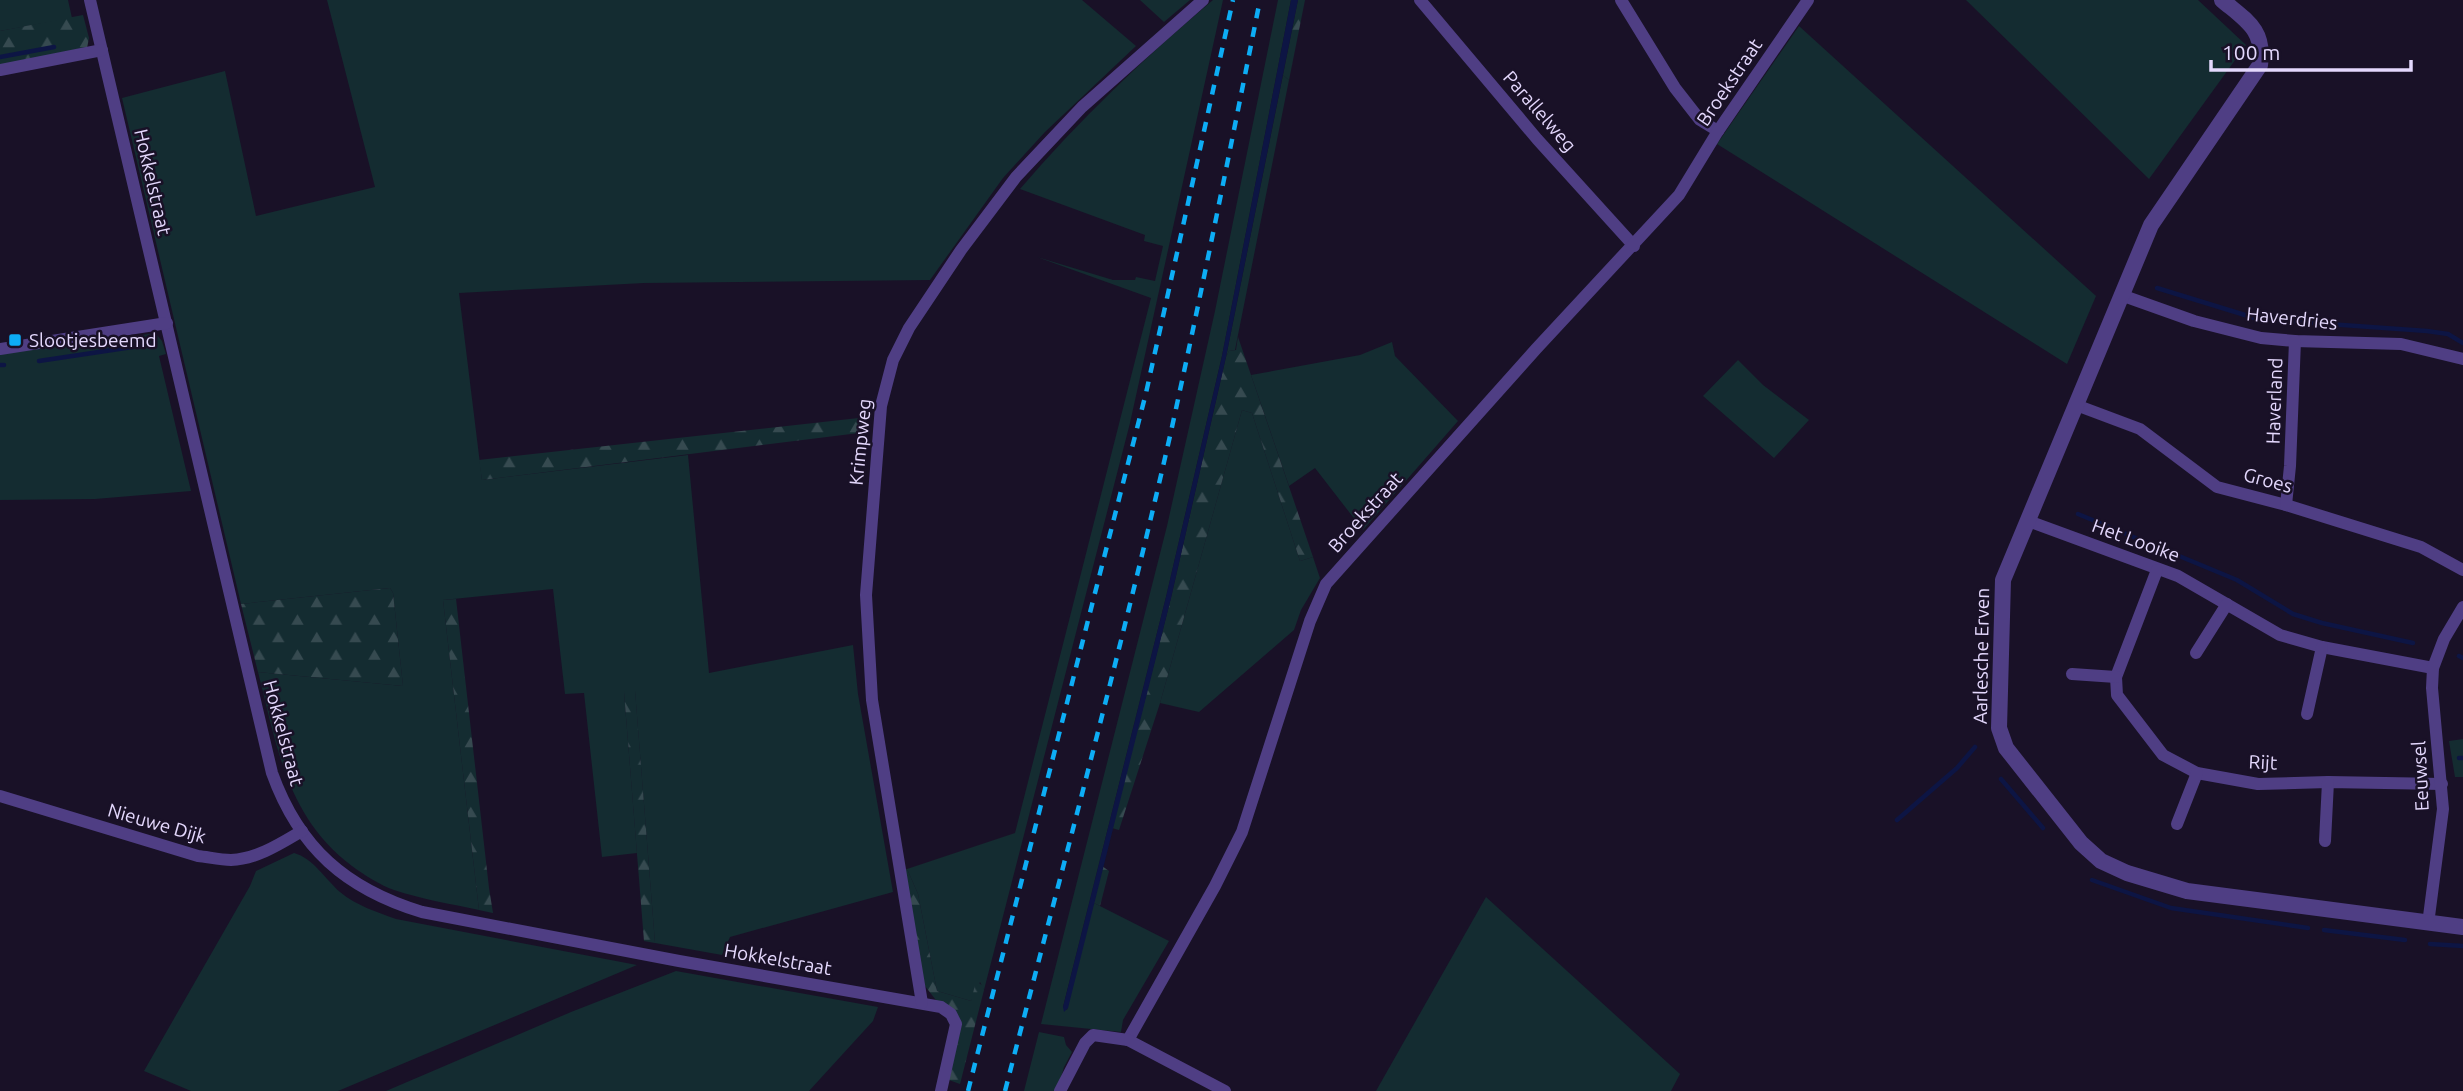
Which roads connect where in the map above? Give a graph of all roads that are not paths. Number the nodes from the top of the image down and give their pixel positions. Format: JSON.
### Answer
{"nodes":[{"id":1,"x":90,"y":0,"type":"edge"},
{"id":2,"x":1203,"y":0,"type":"edge"},
{"id":3,"x":1420,"y":0,"type":"edge"},
{"id":4,"x":1620,"y":0,"type":"edge"},
{"id":5,"x":1808,"y":0,"type":"edge"},
{"id":6,"x":2222,"y":0,"type":"edge"},
{"id":7,"x":102,"y":50,"type":"junction"},
{"id":8,"x":0,"y":70,"type":"edge"},
{"id":9,"x":1718,"y":131,"type":"junction"},
{"id":10,"x":1634,"y":246,"type":"junction"},
{"id":11,"x":2121,"y":295,"type":"junction"},
{"id":12,"x":167,"y":323,"type":"junction"},
{"id":13,"x":2295,"y":341,"type":"junction"},
{"id":14,"x":0,"y":349,"type":"edge"},
{"id":15,"x":2463,"y":359,"type":"edge"},
{"id":16,"x":2076,"y":405,"type":"junction"},
{"id":17,"x":2286,"y":505,"type":"junction"},
{"id":18,"x":2028,"y":521,"type":"junction"},
{"id":19,"x":2157,"y":570,"type":"junction"},
{"id":20,"x":2463,"y":570,"type":"edge"},
{"id":21,"x":2227,"y":604,"type":"junction"},
{"id":22,"x":2463,"y":607,"type":"edge"},
{"id":23,"x":2322,"y":647,"type":"junction"},
{"id":24,"x":2196,"y":653,"type":"dead end"},
{"id":25,"x":2433,"y":668,"type":"junction"},
{"id":26,"x":2072,"y":674,"type":"dead end"},
{"id":27,"x":2116,"y":677,"type":"junction"},
{"id":28,"x":2307,"y":714,"type":"dead end"},
{"id":29,"x":2197,"y":773,"type":"junction"},
{"id":30,"x":2329,"y":782,"type":"junction"},
{"id":31,"x":2442,"y":784,"type":"junction"},
{"id":32,"x":0,"y":796,"type":"edge"},
{"id":33,"x":2177,"y":824,"type":"dead end"},
{"id":34,"x":302,"y":831,"type":"junction"},
{"id":35,"x":2325,"y":841,"type":"dead end"},
{"id":36,"x":2428,"y":924,"type":"junction"},
{"id":37,"x":2463,"y":927,"type":"edge"},
{"id":38,"x":922,"y":1003,"type":"junction"},
{"id":39,"x":1128,"y":1040,"type":"junction"},
{"id":40,"x":941,"y":1091,"type":"edge"},
{"id":41,"x":1060,"y":1091,"type":"edge"},
{"id":42,"x":1224,"y":1091,"type":"edge"}],
"edges":[{"from":1,"to":7,"type":"street","name":"Hokkelstraat"},
{"from":2,"to":38,"type":"street","name":"Krimpweg"},
{"from":3,"to":10,"type":"street","name":"Parallelweg"},
{"from":4,"to":9,"type":"street"},
{"from":5,"to":9,"type":"street","name":"Broekstraat"},
{"from":6,"to":11,"type":"street","name":"Aarlesche Erven"},
{"from":7,"to":8,"type":"street"},
{"from":7,"to":12,"type":"street","name":"Hokkelstraat"},
{"from":9,"to":10,"type":"street","name":"Broekstraat"},
{"from":10,"to":39,"type":"street","name":"Broekstraat"},
{"from":11,"to":13,"type":"street","name":"Haverdries"},
{"from":11,"to":16,"type":"street","name":"Aarlesche Erven"},
{"from":12,"to":14,"type":"street"},
{"from":12,"to":34,"type":"street","name":"Hokkelstraat"},
{"from":13,"to":15,"type":"street","name":"Haverdries"},
{"from":13,"to":17,"type":"street","name":"Haverland"},
{"from":16,"to":17,"type":"street","name":"Groes"},
{"from":16,"to":18,"type":"street","name":"Aarlesche Erven"},
{"from":17,"to":20,"type":"street","name":"Groes"},
{"from":18,"to":19,"type":"street","name":"Het Looike"},
{"from":18,"to":36,"type":"street","name":"Aarlesche Erven"},
{"from":19,"to":21,"type":"street","name":"Het Looike"},
{"from":19,"to":27,"type":"street"},
{"from":21,"to":23,"type":"street","name":"Het Looike"},
{"from":21,"to":24,"type":"street"},
{"from":22,"to":25,"type":"street"},
{"from":23,"to":25,"type":"street","name":"Het Looike"},
{"from":23,"to":28,"type":"street"},
{"from":25,"to":31,"type":"street","name":"Eeuwsel"},
{"from":26,"to":27,"type":"street"},
{"from":27,"to":29,"type":"street","name":"Rijt"},
{"from":29,"to":30,"type":"street","name":"Rijt"},
{"from":29,"to":33,"type":"street"},
{"from":30,"to":31,"type":"street","name":"Rijt"},
{"from":30,"to":35,"type":"street"},
{"from":31,"to":36,"type":"street","name":"Eeuwsel"},
{"from":32,"to":34,"type":"street","name":"Nieuwe Dijk"},
{"from":34,"to":38,"type":"street","name":"Hokkelstraat"},
{"from":36,"to":37,"type":"street","name":"Aarlesche Erven"},
{"from":38,"to":40,"type":"street","name":"Hokkelstraat"},
{"from":39,"to":41,"type":"street"},
{"from":39,"to":42,"type":"street"}]}
